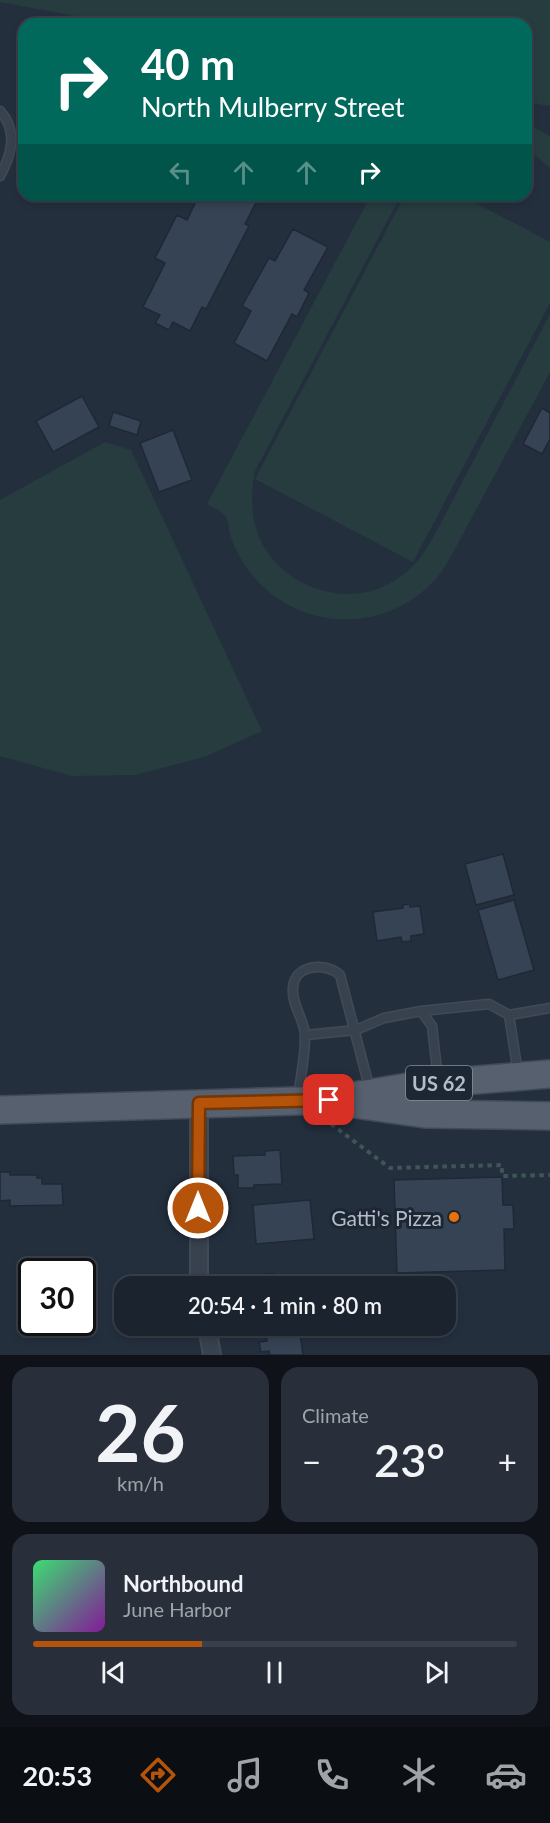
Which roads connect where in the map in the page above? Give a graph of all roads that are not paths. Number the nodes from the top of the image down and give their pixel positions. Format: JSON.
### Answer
{"nodes":[{"id":1,"x":0,"y":111,"type":"edge"},
{"id":2,"x":0,"y":176,"type":"edge"},
{"id":3,"x":550,"y":1008,"type":"edge"},
{"id":4,"x":421,"y":1011,"type":"junction"},
{"id":5,"x":509,"y":1015,"type":"junction"},
{"id":6,"x":356,"y":1030,"type":"junction"},
{"id":7,"x":306,"y":1035,"type":"junction"},
{"id":8,"x":550,"y":1074,"type":"edge"},
{"id":9,"x":519,"y":1077,"type":"junction"},
{"id":10,"x":438,"y":1083,"type":"junction"},
{"id":11,"x":370,"y":1093,"type":"junction"},
{"id":12,"x":297,"y":1102,"type":"junction"},
{"id":13,"x":199,"y":1103,"type":"junction"},
{"id":14,"x":0,"y":1110,"type":"edge"},
{"id":15,"x":330,"y":1112,"type":"junction"},
{"id":16,"x":550,"y":1116,"type":"edge"},
{"id":17,"x":200,"y":1276,"type":"edge"},
{"id":18,"x":209,"y":1336,"type":"edge"},
{"id":19,"x":212,"y":1355,"type":"edge"}],
"edges":[{"from":1,"to":2,"type":"lane"},
{"from":3,"to":5,"type":"lane"},
{"from":4,"to":5,"type":"lane"},
{"from":4,"to":6,"type":"lane"},
{"from":4,"to":10,"type":"lane"},
{"from":5,"to":9,"type":"lane"},
{"from":6,"to":7,"type":"lane"},
{"from":6,"to":7,"type":"lane"},
{"from":6,"to":11,"type":"lane"},
{"from":7,"to":12,"type":"lane"},
{"from":8,"to":9,"type":"main road","number":"US 62"},
{"from":9,"to":10,"type":"main road","number":"US 62"},
{"from":10,"to":11,"type":"main road","number":"US 62"},
{"from":11,"to":15,"type":"main road","number":"US 62"},
{"from":12,"to":13,"type":"main road","number":"US 62"},
{"from":12,"to":15,"type":"main road","number":"US 62"},
{"from":13,"to":14,"type":"main road","number":"US 62"},
{"from":13,"to":17,"type":"street"},
{"from":15,"to":16,"type":"main road","number":"US 62"},
{"from":18,"to":19,"type":"street"}]}
